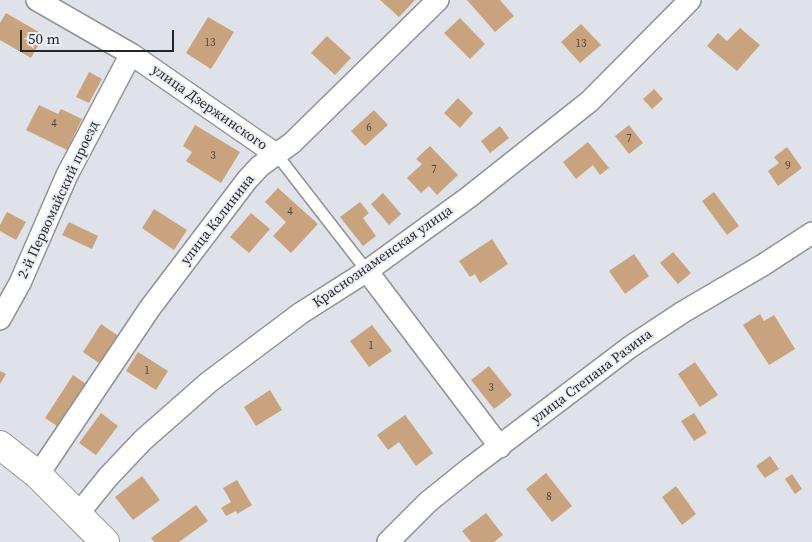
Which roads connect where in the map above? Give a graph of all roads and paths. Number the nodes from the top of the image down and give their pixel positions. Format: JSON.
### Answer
{"nodes":[{"id":1,"x":37,"y":0,"type":"edge"},
{"id":2,"x":438,"y":0,"type":"edge"},
{"id":3,"x":690,"y":0,"type":"edge"},
{"id":4,"x":131,"y":54,"type":"junction"},
{"id":5,"x":277,"y":155,"type":"junction"},
{"id":6,"x":812,"y":233,"type":"edge"},
{"id":7,"x":367,"y":271,"type":"junction"},
{"id":8,"x":0,"y":319,"type":"edge"},
{"id":9,"x":0,"y":445,"type":"edge"},
{"id":10,"x":500,"y":446,"type":"junction"},
{"id":11,"x":38,"y":475,"type":"junction"},
{"id":12,"x":78,"y":514,"type":"junction"},
{"id":13,"x":98,"y":539,"type":"edge"},
{"id":14,"x":388,"y":542,"type":"edge"}],
"edges":[{"from":1,"to":4,"type":"street","name":"улица Дзержинского"},
{"from":2,"to":5,"type":"street","name":"улица Калинина"},
{"from":3,"to":7,"type":"street","name":"Краснознаменская улица"},
{"from":4,"to":5,"type":"street","name":"улица Дзержинского"},
{"from":4,"to":8,"type":"street","name":"2-й Первомайский проезд"},
{"from":5,"to":7,"type":"lane"},
{"from":5,"to":11,"type":"street","name":"улица Калинина"},
{"from":6,"to":10,"type":"street","name":"улица Степана Разина"},
{"from":7,"to":10,"type":"street"},
{"from":7,"to":12,"type":"street","name":"Краснознаменская улица"},
{"from":9,"to":11,"type":"main road"},
{"from":10,"to":14,"type":"street","name":"улица Степана Разина"},
{"from":11,"to":12,"type":"main road"},
{"from":12,"to":13,"type":"main road"}]}
